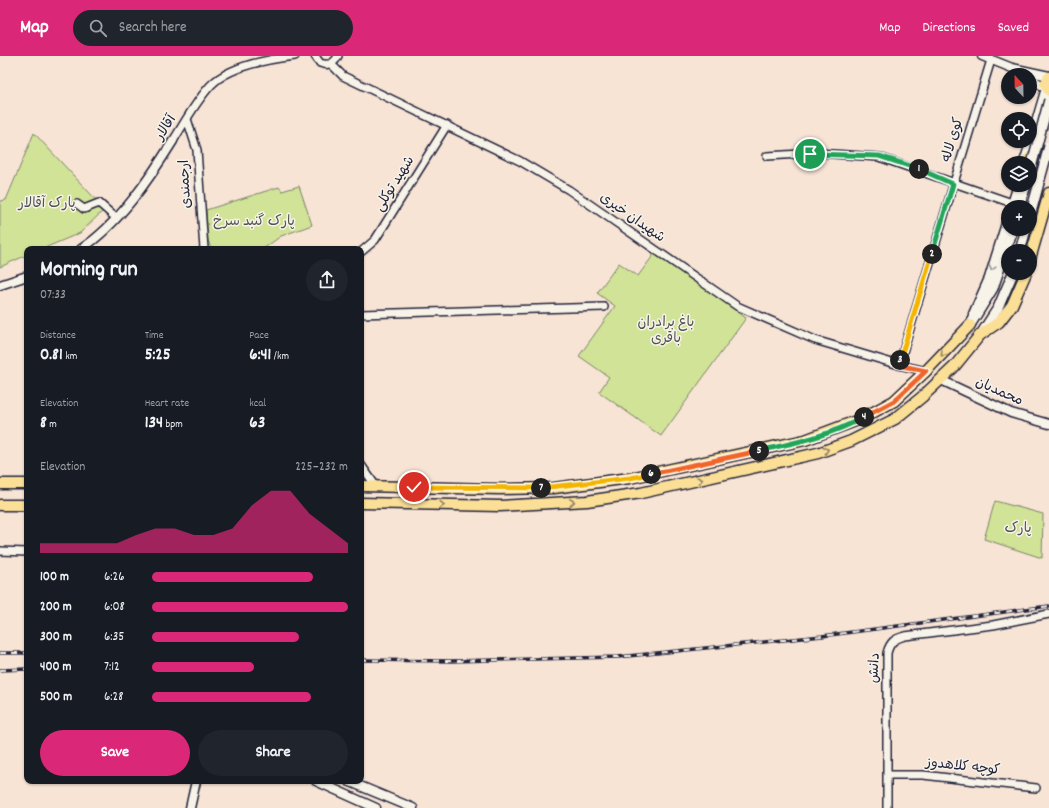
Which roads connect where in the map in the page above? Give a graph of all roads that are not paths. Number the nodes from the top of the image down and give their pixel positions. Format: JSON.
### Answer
{"nodes":[{"id":1,"x":295,"y":56,"type":"edge"},
{"id":2,"x":315,"y":56,"type":"edge"},
{"id":3,"x":338,"y":56,"type":"edge"},
{"id":4,"x":982,"y":56,"type":"edge"},
{"id":5,"x":991,"y":60,"type":"junction"},
{"id":6,"x":331,"y":64,"type":"junction"},
{"id":7,"x":1012,"y":68,"type":"edge"},
{"id":8,"x":1037,"y":73,"type":"edge"},
{"id":9,"x":1049,"y":76,"type":"edge"},
{"id":10,"x":1037,"y":82,"type":"edge"},
{"id":11,"x":1048,"y":89,"type":"edge"},
{"id":12,"x":1049,"y":100,"type":"edge"},
{"id":13,"x":187,"y":119,"type":"junction"},
{"id":14,"x":447,"y":125,"type":"junction"},
{"id":15,"x":173,"y":141,"type":"joint"},
{"id":16,"x":1049,"y":146,"type":"edge"},
{"id":17,"x":1035,"y":154,"type":"junction"},
{"id":18,"x":767,"y":156,"type":"dead end"},
{"id":19,"x":1027,"y":156,"type":"edge"},
{"id":20,"x":1032,"y":156,"type":"edge"},
{"id":21,"x":1049,"y":157,"type":"edge"},
{"id":22,"x":953,"y":184,"type":"junction"},
{"id":23,"x":1049,"y":193,"type":"edge"},
{"id":24,"x":1034,"y":200,"type":"edge"},
{"id":25,"x":1001,"y":201,"type":"edge"},
{"id":26,"x":77,"y":204,"type":"dead end"},
{"id":27,"x":116,"y":218,"type":"junction"},
{"id":28,"x":1002,"y":236,"type":"edge"},
{"id":29,"x":1011,"y":236,"type":"edge"},
{"id":30,"x":1034,"y":244,"type":"edge"},
{"id":31,"x":86,"y":246,"type":"edge"},
{"id":32,"x":204,"y":246,"type":"edge"},
{"id":33,"x":364,"y":249,"type":"edge"},
{"id":34,"x":24,"y":277,"type":"edge"},
{"id":35,"x":1010,"y":280,"type":"edge"},
{"id":36,"x":1023,"y":280,"type":"edge"},
{"id":37,"x":0,"y":285,"type":"edge"},
{"id":38,"x":604,"y":307,"type":"dead end"},
{"id":39,"x":364,"y":314,"type":"edge"},
{"id":40,"x":970,"y":325,"type":"junction"},
{"id":41,"x":980,"y":335,"type":"junction"},
{"id":42,"x":898,"y":365,"type":"junction"},
{"id":43,"x":926,"y":371,"type":"junction"},
{"id":44,"x":941,"y":380,"type":"junction"},
{"id":45,"x":1049,"y":425,"type":"edge"},
{"id":46,"x":364,"y":469,"type":"edge"},
{"id":47,"x":0,"y":484,"type":"edge"},
{"id":48,"x":24,"y":484,"type":"edge"},
{"id":49,"x":364,"y":486,"type":"edge"},
{"id":50,"x":372,"y":487,"type":"junction"},
{"id":51,"x":364,"y":503,"type":"edge"},
{"id":52,"x":0,"y":505,"type":"edge"},
{"id":53,"x":24,"y":505,"type":"edge"},
{"id":54,"x":0,"y":551,"type":"edge"},
{"id":55,"x":24,"y":552,"type":"edge"},
{"id":56,"x":1049,"y":614,"type":"edge"},
{"id":57,"x":888,"y":774,"type":"junction"},
{"id":58,"x":195,"y":784,"type":"edge"},
{"id":59,"x":323,"y":784,"type":"edge"},
{"id":60,"x":355,"y":784,"type":"edge"},
{"id":61,"x":1036,"y":788,"type":"dead end"},
{"id":62,"x":190,"y":808,"type":"edge"},
{"id":63,"x":376,"y":808,"type":"edge"},
{"id":64,"x":413,"y":808,"type":"edge"},
{"id":65,"x":887,"y":808,"type":"edge"}],
"edges":[{"from":1,"to":13,"type":"street","name":"آقالار"},
{"from":2,"to":6,"type":"street","name":"شهیدان خیری"},
{"from":3,"to":6,"type":"street"},
{"from":4,"to":5,"type":"street"},
{"from":5,"to":7,"type":"street"},
{"from":5,"to":22,"type":"street","name":"کوی لاله"},
{"from":6,"to":14,"type":"street","name":"شهیدان خیری"},
{"from":8,"to":9,"type":"street"},
{"from":9,"to":11,"type":"main road"},
{"from":10,"to":11,"type":"street"},
{"from":11,"to":19,"type":"street"},
{"from":12,"to":17,"type":"main road","bridge":true},
{"from":13,"to":15,"type":"street","name":"آقالار"},
{"from":13,"to":32,"type":"street","name":"ارجمندی"},
{"from":14,"to":33,"type":"street","name":"شهید توکلی"},
{"from":14,"to":42,"type":"street","name":"شهیدان خیری"},
{"from":15,"to":27,"type":"street","name":"آقالار"},
{"from":16,"to":24,"type":"main road","bridge":true},
{"from":17,"to":20,"type":"main road"},
{"from":17,"to":21,"type":"main road"},
{"from":18,"to":22,"type":"street"},
{"from":22,"to":25,"type":"street"},
{"from":22,"to":42,"type":"street","name":"کوی لاله"},
{"from":23,"to":30,"type":"main road"},
{"from":26,"to":27,"type":"street"},
{"from":27,"to":31,"type":"street","name":"آقالار"},
{"from":28,"to":40,"type":"street","one_way":true},
{"from":29,"to":40,"type":"main road"},
{"from":34,"to":37,"type":"street"},
{"from":35,"to":41,"type":"main road"},
{"from":36,"to":41,"type":"main road"},
{"from":38,"to":39,"type":"street"},
{"from":40,"to":43,"type":"main road","one_way":true},
{"from":41,"to":44,"type":"main road"},
{"from":42,"to":43,"type":"street","name":"شهیدان خیری"},
{"from":43,"to":50,"type":"main road"},
{"from":44,"to":45,"type":"street","name":"محمدیان"},
{"from":51,"to":44,"type":"main road","one_way":true},
{"from":46,"to":50,"type":"street"},
{"from":47,"to":48,"type":"main road"},
{"from":49,"to":50,"type":"main road"},
{"from":52,"to":53,"type":"main road"},
{"from":54,"to":55,"type":"street"},
{"from":56,"to":57,"type":"street","name":"دانش"},
{"from":57,"to":61,"type":"street","name":"کوچه کلاهدوز"},
{"from":57,"to":65,"type":"street","name":"دانش"},
{"from":58,"to":62,"type":"street"},
{"from":59,"to":63,"type":"street"},
{"from":60,"to":64,"type":"street"}]}
